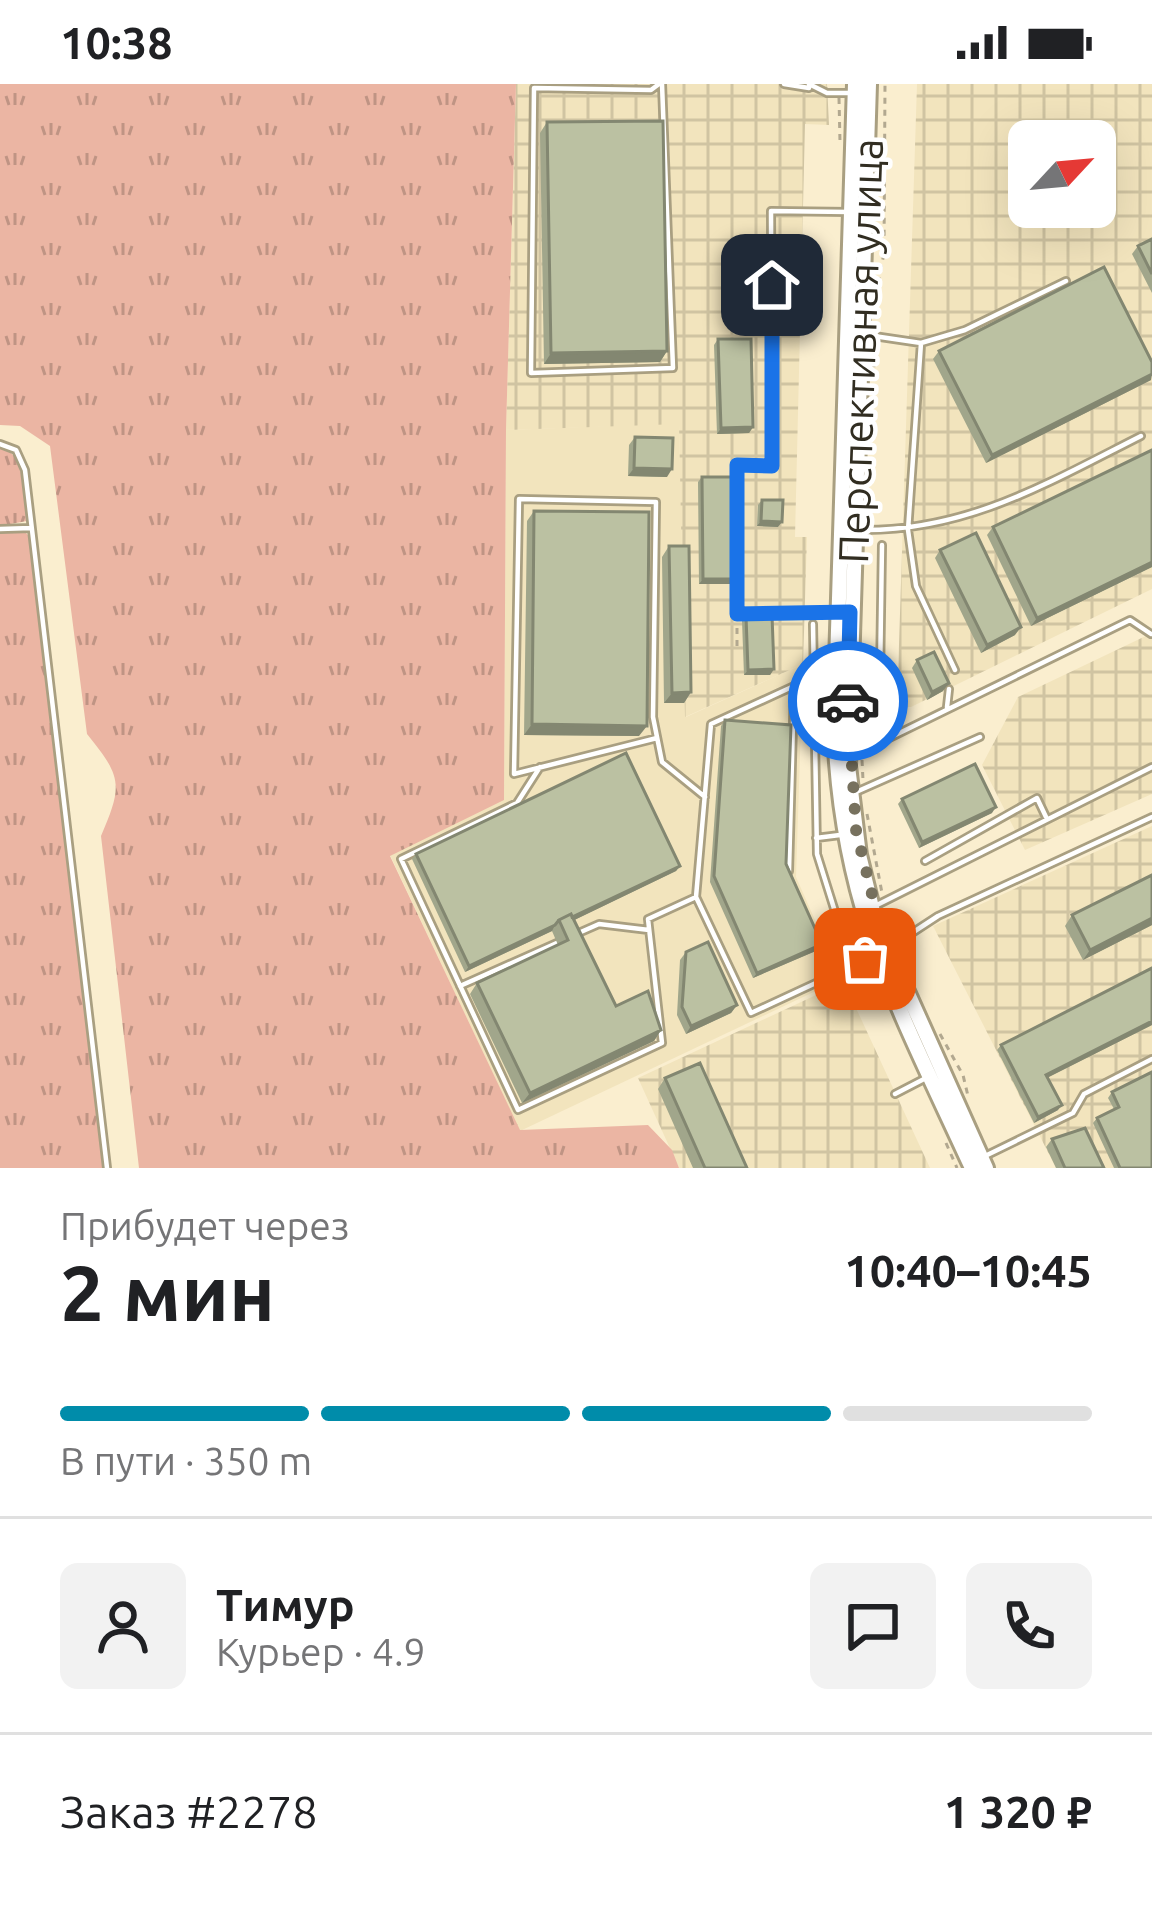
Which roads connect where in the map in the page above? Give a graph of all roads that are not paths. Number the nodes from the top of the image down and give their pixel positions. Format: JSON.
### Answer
{"nodes":[{"id":1,"x":661,"y":84,"type":"edge"},
{"id":2,"x":784,"y":84,"type":"edge"},
{"id":3,"x":809,"y":86,"type":"edge"},
{"id":4,"x":860,"y":87,"type":"edge"},
{"id":5,"x":854,"y":213,"type":"junction"},
{"id":6,"x":1066,"y":281,"type":"edge"},
{"id":7,"x":868,"y":335,"type":"junction"},
{"id":8,"x":921,"y":343,"type":"junction"},
{"id":9,"x":1141,"y":436,"type":"dead end"},
{"id":10,"x":0,"y":444,"type":"edge"},
{"id":11,"x":32,"y":528,"type":"junction"},
{"id":12,"x":0,"y":529,"type":"edge"},
{"id":13,"x":848,"y":529,"type":"junction"},
{"id":14,"x":908,"y":530,"type":"junction"},
{"id":15,"x":882,"y":545,"type":"dead end"},
{"id":16,"x":844,"y":612,"type":"junction"},
{"id":17,"x":813,"y":624,"type":"dead end"},
{"id":18,"x":1150,"y":634,"type":"edge"},
{"id":19,"x":955,"y":670,"type":"dead end"},
{"id":20,"x":794,"y":686,"type":"junction"},
{"id":21,"x":811,"y":687,"type":"junction"},
{"id":22,"x":949,"y":688,"type":"edge"},
{"id":23,"x":842,"y":689,"type":"junction"},
{"id":24,"x":946,"y":710,"type":"junction"},
{"id":25,"x":980,"y":736,"type":"dead end"},
{"id":26,"x":658,"y":738,"type":"junction"},
{"id":27,"x":879,"y":743,"type":"junction"},
{"id":28,"x":848,"y":756,"type":"junction"},
{"id":29,"x":813,"y":761,"type":"junction"},
{"id":30,"x":540,"y":767,"type":"junction"},
{"id":31,"x":1152,"y":767,"type":"edge"},
{"id":32,"x":851,"y":793,"type":"junction"},
{"id":33,"x":705,"y":797,"type":"junction"},
{"id":34,"x":1152,"y":817,"type":"edge"},
{"id":35,"x":1046,"y":818,"type":"junction"},
{"id":36,"x":844,"y":834,"type":"junction"},
{"id":37,"x":816,"y":838,"type":"junction"},
{"id":38,"x":925,"y":861,"type":"dead end"},
{"id":39,"x":797,"y":890,"type":"edge"},
{"id":40,"x":696,"y":897,"type":"junction"},
{"id":41,"x":872,"y":907,"type":"junction"},
{"id":42,"x":649,"y":930,"type":"junction"},
{"id":43,"x":816,"y":933,"type":"edge"},
{"id":44,"x":880,"y":952,"type":"junction"},
{"id":45,"x":852,"y":966,"type":"junction"},
{"id":46,"x":834,"y":975,"type":"junction"},
{"id":47,"x":460,"y":986,"type":"junction"},
{"id":48,"x":1152,"y":1059,"type":"edge"},
{"id":49,"x":934,"y":1074,"type":"junction"},
{"id":50,"x":895,"y":1094,"type":"dead end"},
{"id":51,"x":977,"y":1164,"type":"edge"},
{"id":52,"x":107,"y":1168,"type":"edge"}],
"edges":[{"from":1,"to":1,"type":"lane"},
{"from":2,"to":3,"type":"lane"},
{"from":3,"to":4,"type":"lane"},
{"from":4,"to":5,"type":"main road","name":"Перспективная улица"},
{"from":4,"to":7,"type":"main road","name":"Перспективная улица"},
{"from":5,"to":13,"type":"main road","name":"Перспективная улица"},
{"from":5,"to":16,"type":"lane"},
{"from":6,"to":8,"type":"lane"},
{"from":7,"to":8,"type":"lane"},
{"from":7,"to":13,"type":"main road","name":"Перспективная улица"},
{"from":8,"to":14,"type":"lane"},
{"from":9,"to":14,"type":"lane"},
{"from":10,"to":11,"type":"lane"},
{"from":11,"to":12,"type":"lane"},
{"from":11,"to":52,"type":"lane"},
{"from":13,"to":14,"type":"lane"},
{"from":13,"to":16,"type":"main road","name":"Перспективная улица"},
{"from":14,"to":19,"type":"lane"},
{"from":15,"to":27,"type":"lane"},
{"from":16,"to":23,"type":"main road","name":"Перспективная улица"},
{"from":17,"to":21,"type":"lane"},
{"from":18,"to":24,"type":"lane"},
{"from":20,"to":21,"type":"lane"},
{"from":20,"to":33,"type":"lane"},
{"from":20,"to":39,"type":"lane"},
{"from":21,"to":23,"type":"lane"},
{"from":21,"to":29,"type":"lane"},
{"from":22,"to":24,"type":"lane"},
{"from":23,"to":28,"type":"main road","name":"Перспективная улица"},
{"from":24,"to":27,"type":"lane"},
{"from":25,"to":32,"type":"lane"},
{"from":26,"to":30,"type":"lane"},
{"from":26,"to":30,"type":"lane"},
{"from":26,"to":33,"type":"lane"},
{"from":27,"to":28,"type":"lane"},
{"from":28,"to":29,"type":"lane"},
{"from":28,"to":32,"type":"main road","name":"Перспективная улица"},
{"from":29,"to":37,"type":"lane"},
{"from":30,"to":47,"type":"lane"},
{"from":31,"to":35,"type":"lane"},
{"from":32,"to":36,"type":"main road","name":"Перспективная улица"},
{"from":32,"to":41,"type":"main road","name":"Перспективная улица"},
{"from":33,"to":40,"type":"lane"},
{"from":34,"to":44,"type":"lane"},
{"from":35,"to":38,"type":"lane"},
{"from":35,"to":41,"type":"lane"},
{"from":36,"to":37,"type":"lane"},
{"from":36,"to":41,"type":"main road","name":"Перспективная улица"},
{"from":37,"to":45,"type":"lane"},
{"from":40,"to":42,"type":"lane"},
{"from":40,"to":46,"type":"lane"},
{"from":41,"to":44,"type":"main road","name":"Перспективная улица"},
{"from":42,"to":47,"type":"lane"},
{"from":42,"to":47,"type":"lane"},
{"from":43,"to":46,"type":"lane"},
{"from":44,"to":45,"type":"lane"},
{"from":44,"to":49,"type":"main road","name":"Перспективная улица"},
{"from":45,"to":46,"type":"lane"},
{"from":48,"to":51,"type":"lane"},
{"from":49,"to":50,"type":"lane"},
{"from":49,"to":51,"type":"main road","name":"Перспективная улица"}]}
